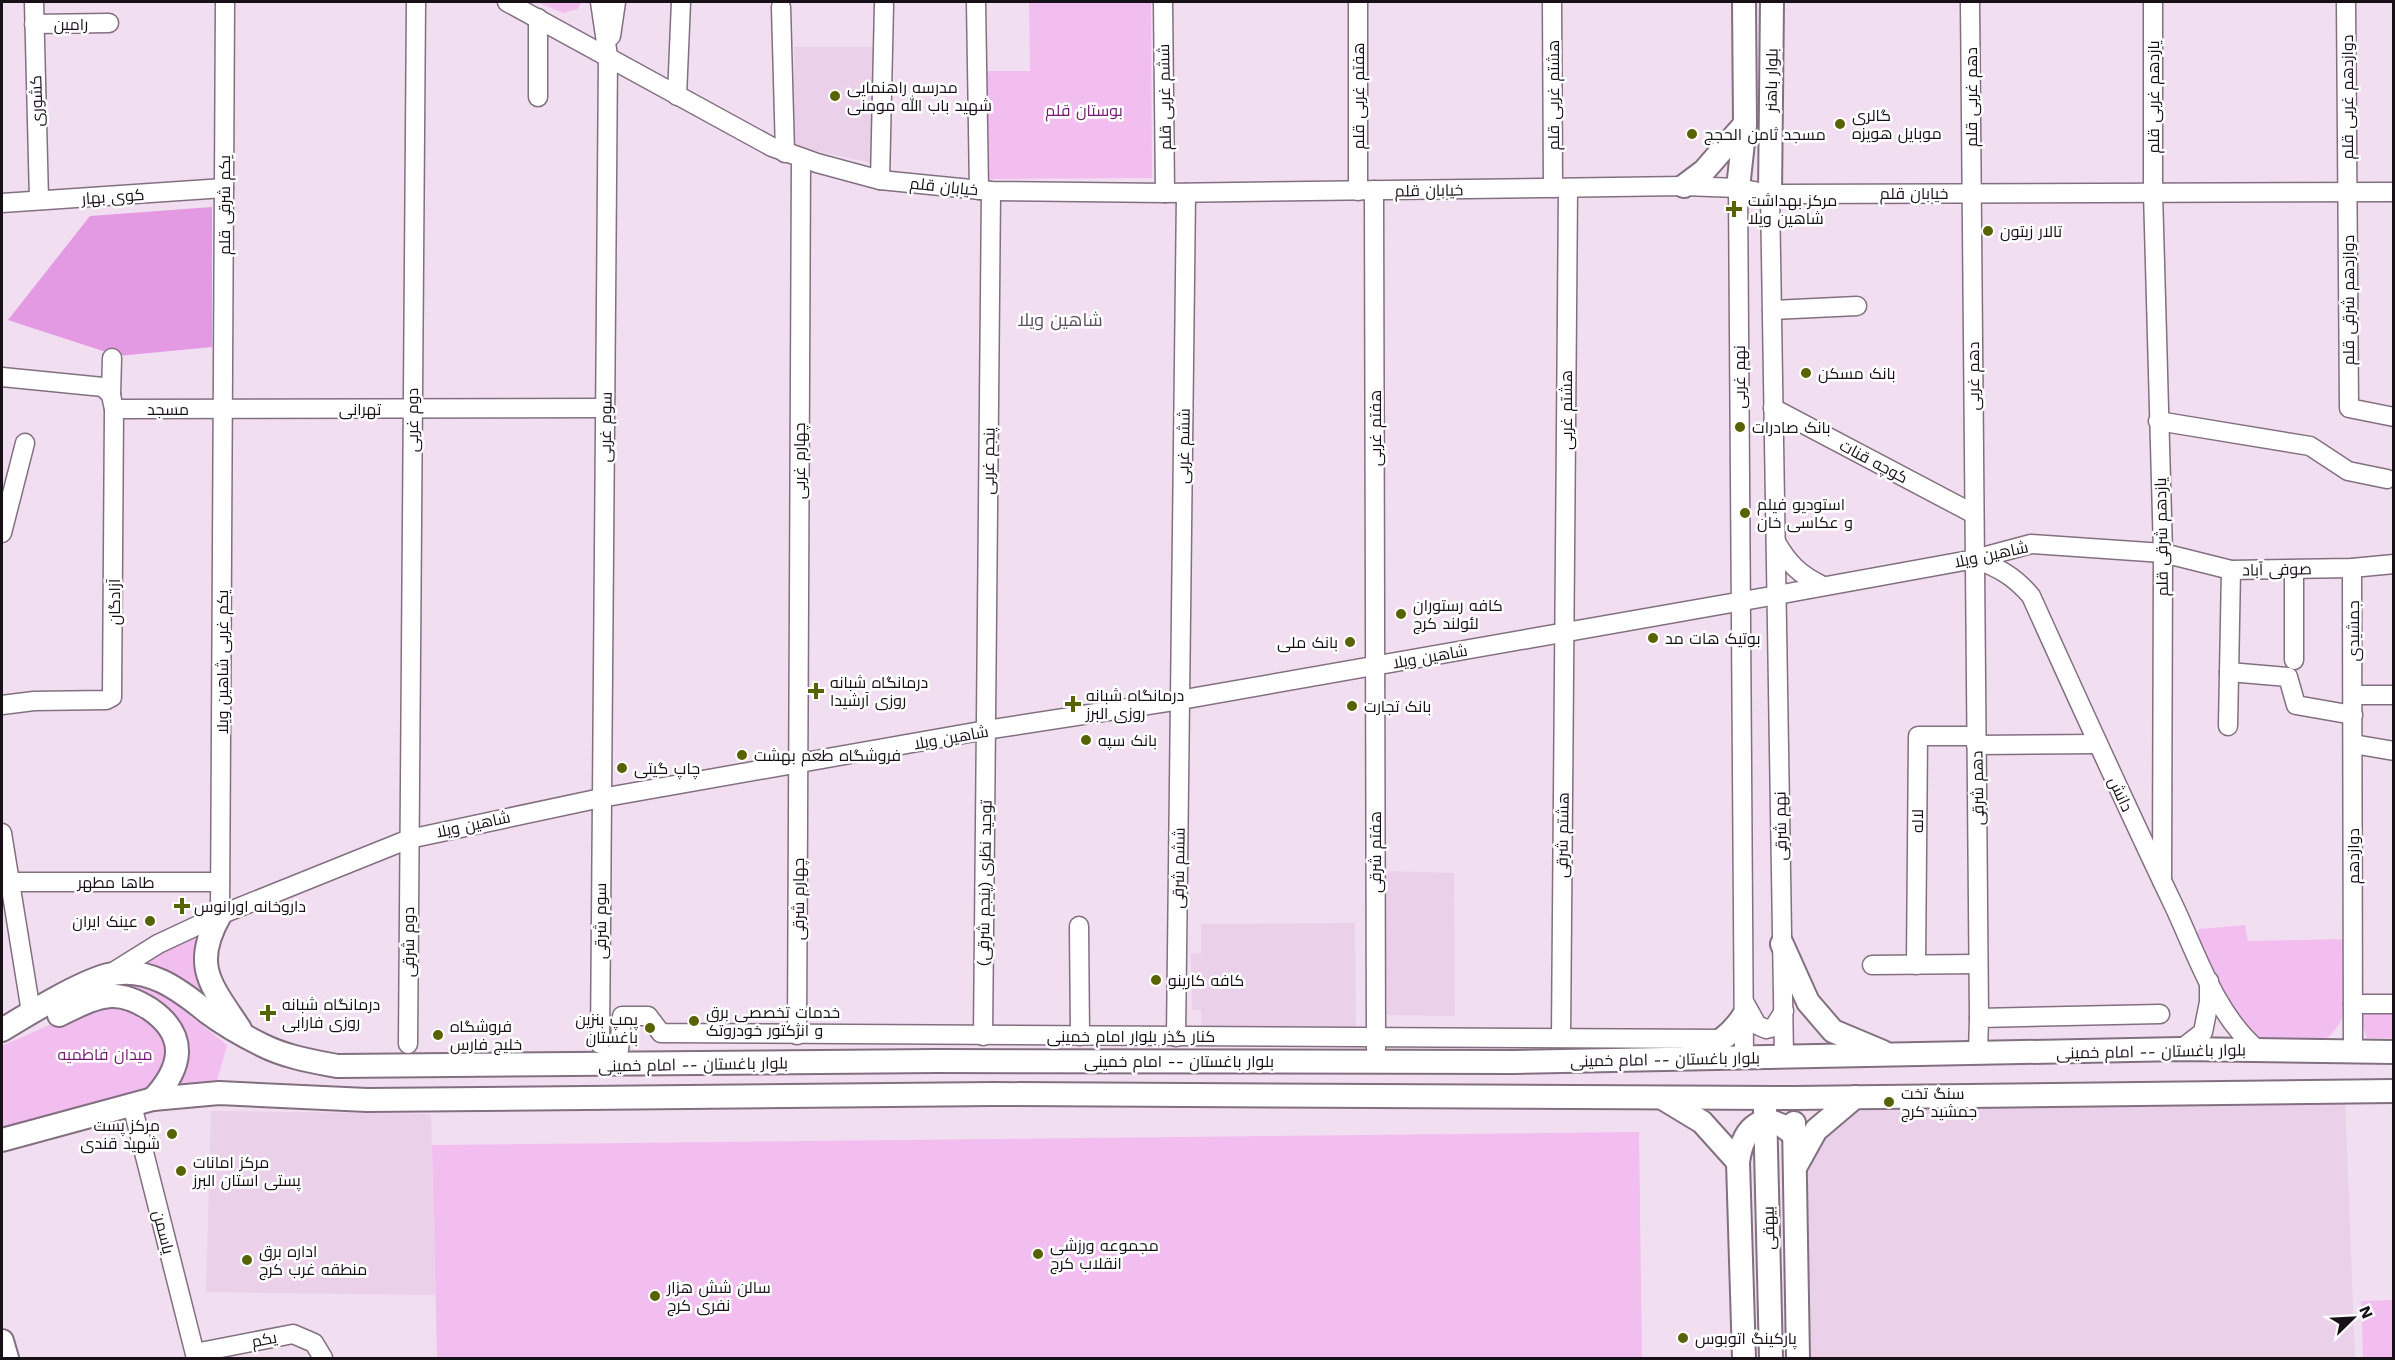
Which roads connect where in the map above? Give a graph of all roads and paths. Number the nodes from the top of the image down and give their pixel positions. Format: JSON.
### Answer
{"nodes":[{"id":1,"x":34,"y":2,"type":"edge"},
{"id":2,"x":225,"y":2,"type":"edge"},
{"id":3,"x":416,"y":2,"type":"edge"},
{"id":4,"x":507,"y":2,"type":"edge"},
{"id":5,"x":600,"y":2,"type":"edge"},
{"id":6,"x":616,"y":2,"type":"edge"},
{"id":7,"x":681,"y":2,"type":"edge"},
{"id":8,"x":976,"y":2,"type":"edge"},
{"id":9,"x":1163,"y":2,"type":"edge"},
{"id":10,"x":1359,"y":2,"type":"edge"},
{"id":11,"x":1552,"y":2,"type":"edge"},
{"id":12,"x":1744,"y":2,"type":"edge"},
{"id":13,"x":1772,"y":2,"type":"edge"},
{"id":14,"x":1970,"y":2,"type":"edge"},
{"id":15,"x":2153,"y":2,"type":"edge"},
{"id":16,"x":2346,"y":2,"type":"edge"},
{"id":17,"x":884,"y":5,"type":"dead end"},
{"id":18,"x":781,"y":7,"type":"dead end"},
{"id":19,"x":537,"y":18,"type":"junction"},
{"id":20,"x":109,"y":23,"type":"dead end"},
{"id":21,"x":34,"y":24,"type":"junction"},
{"id":22,"x":608,"y":56,"type":"junction"},
{"id":23,"x":677,"y":96,"type":"junction"},
{"id":24,"x":538,"y":97,"type":"dead end"},
{"id":25,"x":1745,"y":124,"type":"junction"},
{"id":26,"x":793,"y":155,"type":"junction"},
{"id":27,"x":880,"y":180,"type":"junction"},
{"id":28,"x":1684,"y":186,"type":"junction"},
{"id":29,"x":224,"y":188,"type":"junction"},
{"id":30,"x":1561,"y":188,"type":"junction"},
{"id":31,"x":1737,"y":188,"type":"junction"},
{"id":32,"x":1366,"y":190,"type":"junction"},
{"id":33,"x":985,"y":191,"type":"junction"},
{"id":34,"x":2153,"y":192,"type":"junction"},
{"id":35,"x":2348,"y":192,"type":"junction"},
{"id":36,"x":2394,"y":192,"type":"edge"},
{"id":37,"x":1165,"y":193,"type":"junction"},
{"id":38,"x":1186,"y":193,"type":"junction"},
{"id":39,"x":1972,"y":193,"type":"junction"},
{"id":40,"x":1770,"y":194,"type":"junction"},
{"id":41,"x":39,"y":200,"type":"junction"},
{"id":42,"x":2,"y":203,"type":"edge"},
{"id":43,"x":1857,"y":306,"type":"dead end"},
{"id":44,"x":1772,"y":310,"type":"junction"},
{"id":45,"x":112,"y":358,"type":"dead end"},
{"id":46,"x":2,"y":376,"type":"edge"},
{"id":47,"x":109,"y":397,"type":"junction"},
{"id":48,"x":412,"y":408,"type":"junction"},
{"id":49,"x":605,"y":408,"type":"junction"},
{"id":50,"x":1773,"y":408,"type":"junction"},
{"id":51,"x":223,"y":409,"type":"junction"},
{"id":52,"x":2394,"y":417,"type":"edge"},
{"id":53,"x":2158,"y":421,"type":"junction"},
{"id":54,"x":25,"y":443,"type":"dead end"},
{"id":55,"x":2387,"y":479,"type":"dead end"},
{"id":56,"x":1974,"y":514,"type":"junction"},
{"id":57,"x":2,"y":533,"type":"edge"},
{"id":58,"x":1776,"y":540,"type":"junction"},
{"id":59,"x":2163,"y":553,"type":"junction"},
{"id":60,"x":1974,"y":559,"type":"junction"},
{"id":61,"x":2394,"y":564,"type":"edge"},
{"id":62,"x":2352,"y":568,"type":"junction"},
{"id":63,"x":2231,"y":570,"type":"junction"},
{"id":64,"x":2294,"y":570,"type":"junction"},
{"id":65,"x":1821,"y":585,"type":"junction"},
{"id":66,"x":1777,"y":595,"type":"junction"},
{"id":67,"x":1741,"y":601,"type":"junction"},
{"id":68,"x":1564,"y":633,"type":"junction"},
{"id":69,"x":2294,"y":660,"type":"dead end"},
{"id":70,"x":1375,"y":666,"type":"junction"},
{"id":71,"x":2229,"y":672,"type":"junction"},
{"id":72,"x":2353,"y":695,"type":"junction"},
{"id":73,"x":2394,"y":695,"type":"edge"},
{"id":74,"x":1180,"y":700,"type":"junction"},
{"id":75,"x":2,"y":705,"type":"edge"},
{"id":76,"x":2353,"y":715,"type":"junction"},
{"id":77,"x":2228,"y":726,"type":"dead end"},
{"id":78,"x":986,"y":730,"type":"junction"},
{"id":79,"x":1976,"y":741,"type":"junction"},
{"id":80,"x":2098,"y":744,"type":"junction"},
{"id":81,"x":2353,"y":744,"type":"junction"},
{"id":82,"x":2394,"y":751,"type":"edge"},
{"id":83,"x":798,"y":763,"type":"junction"},
{"id":84,"x":601,"y":798,"type":"junction"},
{"id":85,"x":2,"y":833,"type":"edge"},
{"id":86,"x":408,"y":840,"type":"junction"},
{"id":87,"x":2162,"y":881,"type":"junction"},
{"id":88,"x":12,"y":882,"type":"junction"},
{"id":89,"x":220,"y":882,"type":"junction"},
{"id":90,"x":220,"y":915,"type":"junction"},
{"id":91,"x":1079,"y":926,"type":"dead end"},
{"id":92,"x":1782,"y":944,"type":"junction"},
{"id":93,"x":1978,"y":964,"type":"junction"},
{"id":94,"x":1872,"y":965,"type":"dead end"},
{"id":95,"x":1916,"y":965,"type":"junction"},
{"id":96,"x":108,"y":975,"type":"junction"},
{"id":97,"x":2209,"y":980,"type":"junction"},
{"id":98,"x":2394,"y":1004,"type":"edge"},
{"id":99,"x":1743,"y":1008,"type":"junction"},
{"id":100,"x":1784,"y":1011,"type":"junction"},
{"id":101,"x":2353,"y":1011,"type":"junction"},
{"id":102,"x":31,"y":1012,"type":"junction"},
{"id":103,"x":2160,"y":1014,"type":"dead end"},
{"id":104,"x":1979,"y":1018,"type":"junction"},
{"id":105,"x":2,"y":1030,"type":"edge"},
{"id":106,"x":242,"y":1033,"type":"junction"},
{"id":107,"x":797,"y":1035,"type":"junction"},
{"id":108,"x":937,"y":1036,"type":"junction"},
{"id":109,"x":983,"y":1036,"type":"junction"},
{"id":110,"x":1080,"y":1036,"type":"junction"},
{"id":111,"x":1176,"y":1037,"type":"junction"},
{"id":112,"x":1376,"y":1037,"type":"junction"},
{"id":113,"x":1561,"y":1038,"type":"junction"},
{"id":114,"x":1723,"y":1039,"type":"junction"},
{"id":115,"x":2,"y":1040,"type":"edge"},
{"id":116,"x":408,"y":1044,"type":"dead end"},
{"id":117,"x":2181,"y":1049,"type":"junction"},
{"id":118,"x":2258,"y":1050,"type":"junction"},
{"id":119,"x":2314,"y":1051,"type":"junction"},
{"id":120,"x":2394,"y":1051,"type":"edge"},
{"id":121,"x":2353,"y":1052,"type":"junction"},
{"id":122,"x":1978,"y":1053,"type":"junction"},
{"id":123,"x":601,"y":1054,"type":"junction"},
{"id":124,"x":1892,"y":1056,"type":"junction"},
{"id":125,"x":1784,"y":1057,"type":"junction"},
{"id":126,"x":1744,"y":1058,"type":"junction"},
{"id":127,"x":1677,"y":1059,"type":"junction"},
{"id":128,"x":936,"y":1061,"type":"junction"},
{"id":129,"x":1488,"y":1061,"type":"junction"},
{"id":130,"x":780,"y":1062,"type":"junction"},
{"id":131,"x":831,"y":1062,"type":"junction"},
{"id":132,"x":1376,"y":1062,"type":"junction"},
{"id":133,"x":1515,"y":1062,"type":"junction"},
{"id":134,"x":2394,"y":1091,"type":"edge"},
{"id":135,"x":1484,"y":1096,"type":"junction"},
{"id":136,"x":1519,"y":1096,"type":"junction"},
{"id":137,"x":781,"y":1097,"type":"junction"},
{"id":138,"x":831,"y":1097,"type":"junction"},
{"id":139,"x":1855,"y":1097,"type":"junction"},
{"id":140,"x":1663,"y":1098,"type":"junction"},
{"id":141,"x":1765,"y":1098,"type":"junction"},
{"id":142,"x":1793,"y":1098,"type":"junction"},
{"id":143,"x":143,"y":1102,"type":"junction"},
{"id":144,"x":1766,"y":1122,"type":"junction"},
{"id":145,"x":1795,"y":1136,"type":"junction"},
{"id":146,"x":2,"y":1140,"type":"edge"},
{"id":147,"x":1738,"y":1162,"type":"junction"},
{"id":148,"x":1795,"y":1167,"type":"junction"},
{"id":149,"x":2,"y":1342,"type":"edge"},
{"id":150,"x":196,"y":1356,"type":"edge"},
{"id":151,"x":7,"y":1359,"type":"edge"},
{"id":152,"x":323,"y":1359,"type":"edge"},
{"id":153,"x":1744,"y":1359,"type":"edge"},
{"id":154,"x":1771,"y":1359,"type":"edge"},
{"id":155,"x":1798,"y":1359,"type":"edge"}],
"edges":[{"from":1,"to":21,"type":"street","name":"کشوری"},
{"from":2,"to":29,"type":"street","name":"یکم شرقی قلم"},
{"from":3,"to":48,"type":"street","name":"دوم غربی"},
{"from":4,"to":19,"type":"street","name":"خیابان قلم"},
{"from":5,"to":22,"type":"street"},
{"from":6,"to":22,"type":"street"},
{"from":7,"to":23,"type":"street"},
{"from":8,"to":33,"type":"street","name":"پنجم غربی"},
{"from":9,"to":37,"type":"street","name":"ششم غربی قلم"},
{"from":10,"to":32,"type":"street","name":"هفتم غربی قلم"},
{"from":11,"to":30,"type":"street","name":"هشتم غربی قلم"},
{"from":12,"to":25,"type":"main road","name":"بلوار باهنر"},
{"from":13,"to":40,"type":"main road","name":"بلوار باهنر"},
{"from":14,"to":39,"type":"street","name":"دهم غربی قلم"},
{"from":15,"to":34,"type":"street","name":"یازدهم غربی قلم"},
{"from":16,"to":35,"type":"street","name":"دوازدهم غربی قلم"},
{"from":17,"to":27,"type":"street"},
{"from":18,"to":26,"type":"street"},
{"from":19,"to":22,"type":"street","name":"خیابان قلم"},
{"from":19,"to":24,"type":"street"},
{"from":20,"to":21,"type":"street","name":"رامین"},
{"from":21,"to":41,"type":"street","name":"کشوری"},
{"from":22,"to":23,"type":"street","name":"خیابان قلم"},
{"from":22,"to":49,"type":"street","name":"سوم غربی"},
{"from":23,"to":26,"type":"street","name":"خیابان قلم"},
{"from":25,"to":28,"type":"main road"},
{"from":25,"to":31,"type":"main road","name":"بلوار باهنر"},
{"from":26,"to":27,"type":"street","name":"خیابان قلم"},
{"from":26,"to":83,"type":"street","name":"چهارم غربی"},
{"from":27,"to":33,"type":"street","name":"خیابان قلم"},
{"from":28,"to":30,"type":"street","name":"خیابان قلم"},
{"from":28,"to":31,"type":"street","name":"خیابان قلم"},
{"from":29,"to":41,"type":"street","name":"کوی بهار"},
{"from":29,"to":51,"type":"street","name":"یکم شرقی قلم"},
{"from":30,"to":32,"type":"street","name":"خیابان قلم"},
{"from":30,"to":68,"type":"street","name":"هشتم غربی"},
{"from":31,"to":40,"type":"street","name":"خیابان قلم"},
{"from":31,"to":67,"type":"street","name":"نهم غربی"},
{"from":32,"to":38,"type":"street","name":"خیابان قلم"},
{"from":32,"to":70,"type":"street","name":"هفتم غربی"},
{"from":33,"to":37,"type":"street","name":"خیابان قلم"},
{"from":33,"to":78,"type":"street","name":"پنجم غربی"},
{"from":34,"to":35,"type":"street","name":"خیابان قلم"},
{"from":34,"to":39,"type":"street","name":"خیابان قلم"},
{"from":34,"to":53,"type":"street","name":"یازدهم شرقی قلم"},
{"from":35,"to":36,"type":"street","name":"خیابان قلم"},
{"from":35,"to":52,"type":"street","name":"دوازدهم شرقی قلم"},
{"from":37,"to":38,"type":"street","name":"خیابان قلم"},
{"from":38,"to":74,"type":"street","name":"ششم غربی"},
{"from":39,"to":40,"type":"street","name":"خیابان قلم"},
{"from":39,"to":56,"type":"street","name":"دهم غربی"},
{"from":40,"to":44,"type":"street","name":"نهم غربی"},
{"from":41,"to":42,"type":"street","name":"کوی بهار"},
{"from":43,"to":44,"type":"street"},
{"from":44,"to":50,"type":"street","name":"نهم غربی"},
{"from":45,"to":47,"type":"street","name":"آزادگان"},
{"from":46,"to":47,"type":"street"},
{"from":47,"to":51,"type":"street","name":"مسجد"},
{"from":47,"to":75,"type":"street","name":"آزادگان"},
{"from":48,"to":49,"type":"street","name":"تهرانی"},
{"from":48,"to":51,"type":"street","name":"تهرانی"},
{"from":48,"to":86,"type":"street","name":"دوم غربی"},
{"from":49,"to":84,"type":"street","name":"سوم غربی"},
{"from":50,"to":56,"type":"street","name":"کوچه قنات"},
{"from":50,"to":58,"type":"street","name":"نهم غربی"},
{"from":51,"to":89,"type":"street","name":"یکم غربی شاهین ویلا"},
{"from":53,"to":55,"type":"street"},
{"from":53,"to":59,"type":"street","name":"یازدهم شرقی قلم"},
{"from":54,"to":57,"type":"street"},
{"from":56,"to":60,"type":"street","name":"دهم غربی"},
{"from":58,"to":65,"type":"street"},
{"from":58,"to":66,"type":"street","name":"نهم غربی"},
{"from":59,"to":60,"type":"street","name":"شاهین ویلا"},
{"from":59,"to":63,"type":"street","name":"صوفی آباد"},
{"from":59,"to":87,"type":"street","name":"یازدهم شرقی قلم"},
{"from":60,"to":65,"type":"street","name":"شاهین ویلا"},
{"from":60,"to":79,"type":"street","name":"دهم شرقی"},
{"from":60,"to":80,"type":"street","name":"دانش"},
{"from":61,"to":62,"type":"street","name":"صوفی آباد"},
{"from":62,"to":64,"type":"street","name":"صوفی آباد"},
{"from":62,"to":72,"type":"street","name":"جمشیدی"},
{"from":63,"to":64,"type":"street","name":"صوفی آباد"},
{"from":63,"to":71,"type":"street"},
{"from":64,"to":69,"type":"street"},
{"from":65,"to":66,"type":"street","name":"شاهین ویلا"},
{"from":66,"to":67,"type":"street","name":"شاهین ویلا"},
{"from":66,"to":92,"type":"street","name":"نهم شرقی"},
{"from":67,"to":68,"type":"street","name":"شاهین ویلا"},
{"from":67,"to":99,"type":"street"},
{"from":68,"to":70,"type":"street","name":"شاهین ویلا"},
{"from":68,"to":113,"type":"street","name":"هشتم شرقی"},
{"from":70,"to":74,"type":"street","name":"شاهین ویلا"},
{"from":70,"to":112,"type":"street","name":"هفتم شرقی"},
{"from":71,"to":76,"type":"street"},
{"from":71,"to":77,"type":"street"},
{"from":72,"to":73,"type":"street"},
{"from":72,"to":76,"type":"street","name":"دوازدهم"},
{"from":74,"to":78,"type":"street","name":"شاهین ویلا"},
{"from":74,"to":111,"type":"street","name":"ششم شرقی"},
{"from":76,"to":81,"type":"street","name":"دوازدهم"},
{"from":78,"to":83,"type":"street","name":"شاهین ویلا"},
{"from":78,"to":109,"type":"street","name":"توحید نظری (پنجم شرقی)"},
{"from":79,"to":80,"type":"street"},
{"from":79,"to":93,"type":"street","name":"دهم شرقی"},
{"from":79,"to":95,"type":"street","name":"لاله"},
{"from":80,"to":87,"type":"street","name":"دانش"},
{"from":81,"to":82,"type":"street"},
{"from":81,"to":101,"type":"street","name":"دوازدهم"},
{"from":83,"to":84,"type":"street","name":"شاهین ویلا"},
{"from":83,"to":107,"type":"street","name":"چهارم شرقی"},
{"from":84,"to":86,"type":"street","name":"شاهین ویلا"},
{"from":84,"to":123,"type":"street","name":"سوم شرقی"},
{"from":85,"to":88,"type":"street"},
{"from":86,"to":90,"type":"street","name":"شاهین ویلا"},
{"from":86,"to":116,"type":"street","name":"دوم شرقی"},
{"from":87,"to":97,"type":"street","name":"دانش"},
{"from":88,"to":89,"type":"street","name":"طاها مطهر"},
{"from":88,"to":102,"type":"street"},
{"from":89,"to":90,"type":"street","name":"یکم غربی شاهین ویلا"},
{"from":90,"to":96,"type":"street","name":"شاهین ویلا"},
{"from":90,"to":106,"type":"main road"},
{"from":91,"to":110,"type":"street"},
{"from":92,"to":100,"type":"street","name":"نهم شرقی"},
{"from":92,"to":124,"type":"main road"},
{"from":93,"to":95,"type":"street"},
{"from":93,"to":104,"type":"street","name":"دهم شرقی"},
{"from":94,"to":95,"type":"street"},
{"from":96,"to":102,"type":"main road","name":"بلوار باغستان -- امام خمینی"},
{"from":96,"to":106,"type":"main road","name":"بلوار باغستان -- امام خمینی"},
{"from":97,"to":117,"type":"street","name":"دانش"},
{"from":97,"to":118,"type":"street"},
{"from":98,"to":101,"type":"street"},
{"from":99,"to":100,"type":"street"},
{"from":99,"to":114,"type":"main road"},
{"from":99,"to":126,"type":"street"},
{"from":100,"to":125,"type":"street","name":"نهم شرقی"},
{"from":101,"to":119,"type":"street"},
{"from":101,"to":120,"type":"street"},
{"from":101,"to":121,"type":"street","name":"دوازدهم"},
{"from":102,"to":105,"type":"main road","name":"بلوار باغستان -- امام خمینی"},
{"from":103,"to":104,"type":"street"},
{"from":104,"to":122,"type":"street","name":"دهم شرقی"},
{"from":106,"to":123,"type":"main road","name":"بلوار باغستان -- امام خمینی"},
{"from":107,"to":108,"type":"street","name":"کنار گذر بلوار امام خمینی"},
{"from":107,"to":123,"type":"street","name":"کنار گذر بلوار امام خمینی"},
{"from":108,"to":109,"type":"street","name":"کنار گذر بلوار امام خمینی"},
{"from":108,"to":128,"type":"street"},
{"from":109,"to":110,"type":"street","name":"کنار گذر بلوار امام خمینی"},
{"from":110,"to":111,"type":"street","name":"کنار گذر بلوار امام خمینی"},
{"from":111,"to":112,"type":"street","name":"کنار گذر بلوار امام خمینی"},
{"from":112,"to":113,"type":"street","name":"کنار گذر بلوار امام خمینی"},
{"from":112,"to":132,"type":"street","name":"هفتم شرقی"},
{"from":113,"to":114,"type":"street","name":"کنار گذر بلوار امام خمینی"},
{"from":114,"to":127,"type":"main road"},
{"from":115,"to":143,"type":"main road"},
{"from":117,"to":118,"type":"main road","name":"بلوار باغستان -- امام خمینی"},
{"from":117,"to":122,"type":"main road","name":"بلوار باغستان -- امام خمینی"},
{"from":118,"to":119,"type":"main road","name":"بلوار باغستان -- امام خمینی"},
{"from":119,"to":121,"type":"main road","name":"بلوار باغستان -- امام خمینی"},
{"from":120,"to":121,"type":"main road","name":"بلوار باغستان -- امام خمینی"},
{"from":122,"to":124,"type":"main road","name":"بلوار باغستان -- امام خمینی"},
{"from":123,"to":130,"type":"main road","name":"بلوار باغستان -- امام خمینی"},
{"from":124,"to":125,"type":"main road","name":"بلوار باغستان -- امام خمینی"},
{"from":125,"to":126,"type":"main road","name":"بلوار باغستان -- امام خمینی"},
{"from":126,"to":127,"type":"main road","name":"بلوار باغستان -- امام خمینی"},
{"from":127,"to":133,"type":"main road","name":"بلوار باغستان -- امام خمینی"},
{"from":128,"to":131,"type":"main road","name":"بلوار باغستان -- امام خمینی"},
{"from":128,"to":132,"type":"main road","name":"بلوار باغستان -- امام خمینی"},
{"from":129,"to":132,"type":"main road","name":"بلوار باغستان -- امام خمینی"},
{"from":129,"to":133,"type":"main road","name":"بلوار باغستان -- امام خمینی"},
{"from":129,"to":135,"type":"main road"},
{"from":130,"to":131,"type":"main road","name":"بلوار باغستان -- امام خمینی"},
{"from":130,"to":137,"type":"main road"},
{"from":131,"to":138,"type":"main road"},
{"from":133,"to":136,"type":"main road"},
{"from":134,"to":139,"type":"main road","name":"بلوار باغستان -- امام خمینی"},
{"from":135,"to":136,"type":"main road","name":"بلوار باغستان -- امام خمینی"},
{"from":135,"to":138,"type":"main road","name":"بلوار باغستان -- امام خمینی"},
{"from":136,"to":140,"type":"main road","name":"بلوار باغستان -- امام خمینی"},
{"from":137,"to":138,"type":"main road","name":"بلوار باغستان -- امام خمینی"},
{"from":137,"to":143,"type":"main road","name":"بلوار باغستان -- امام خمینی"},
{"from":139,"to":142,"type":"main road","name":"بلوار باغستان -- امام خمینی"},
{"from":139,"to":148,"type":"main road"},
{"from":140,"to":141,"type":"main road","name":"بلوار باغستان -- امام خمینی"},
{"from":140,"to":147,"type":"main road"},
{"from":141,"to":142,"type":"main road","name":"بلوار باغستان -- امام خمینی"},
{"from":141,"to":144,"type":"main road","name":"بیهقی"},
{"from":142,"to":145,"type":"main road","name":"بیهقی"},
{"from":143,"to":146,"type":"main road","name":"بلوار باغستان -- امام خمینی"},
{"from":143,"to":150,"type":"street","name":"یاسمن"},
{"from":144,"to":145,"type":"main road"},
{"from":144,"to":147,"type":"main road","name":"بیهقی"},
{"from":144,"to":154,"type":"main road","name":"بیهقی"},
{"from":145,"to":148,"type":"main road","name":"بیهقی"},
{"from":147,"to":153,"type":"main road","name":"بیهقی"},
{"from":148,"to":155,"type":"main road","name":"بیهقی"},
{"from":149,"to":151,"type":"main road"},
{"from":150,"to":152,"type":"street","name":"یکم"}]}
